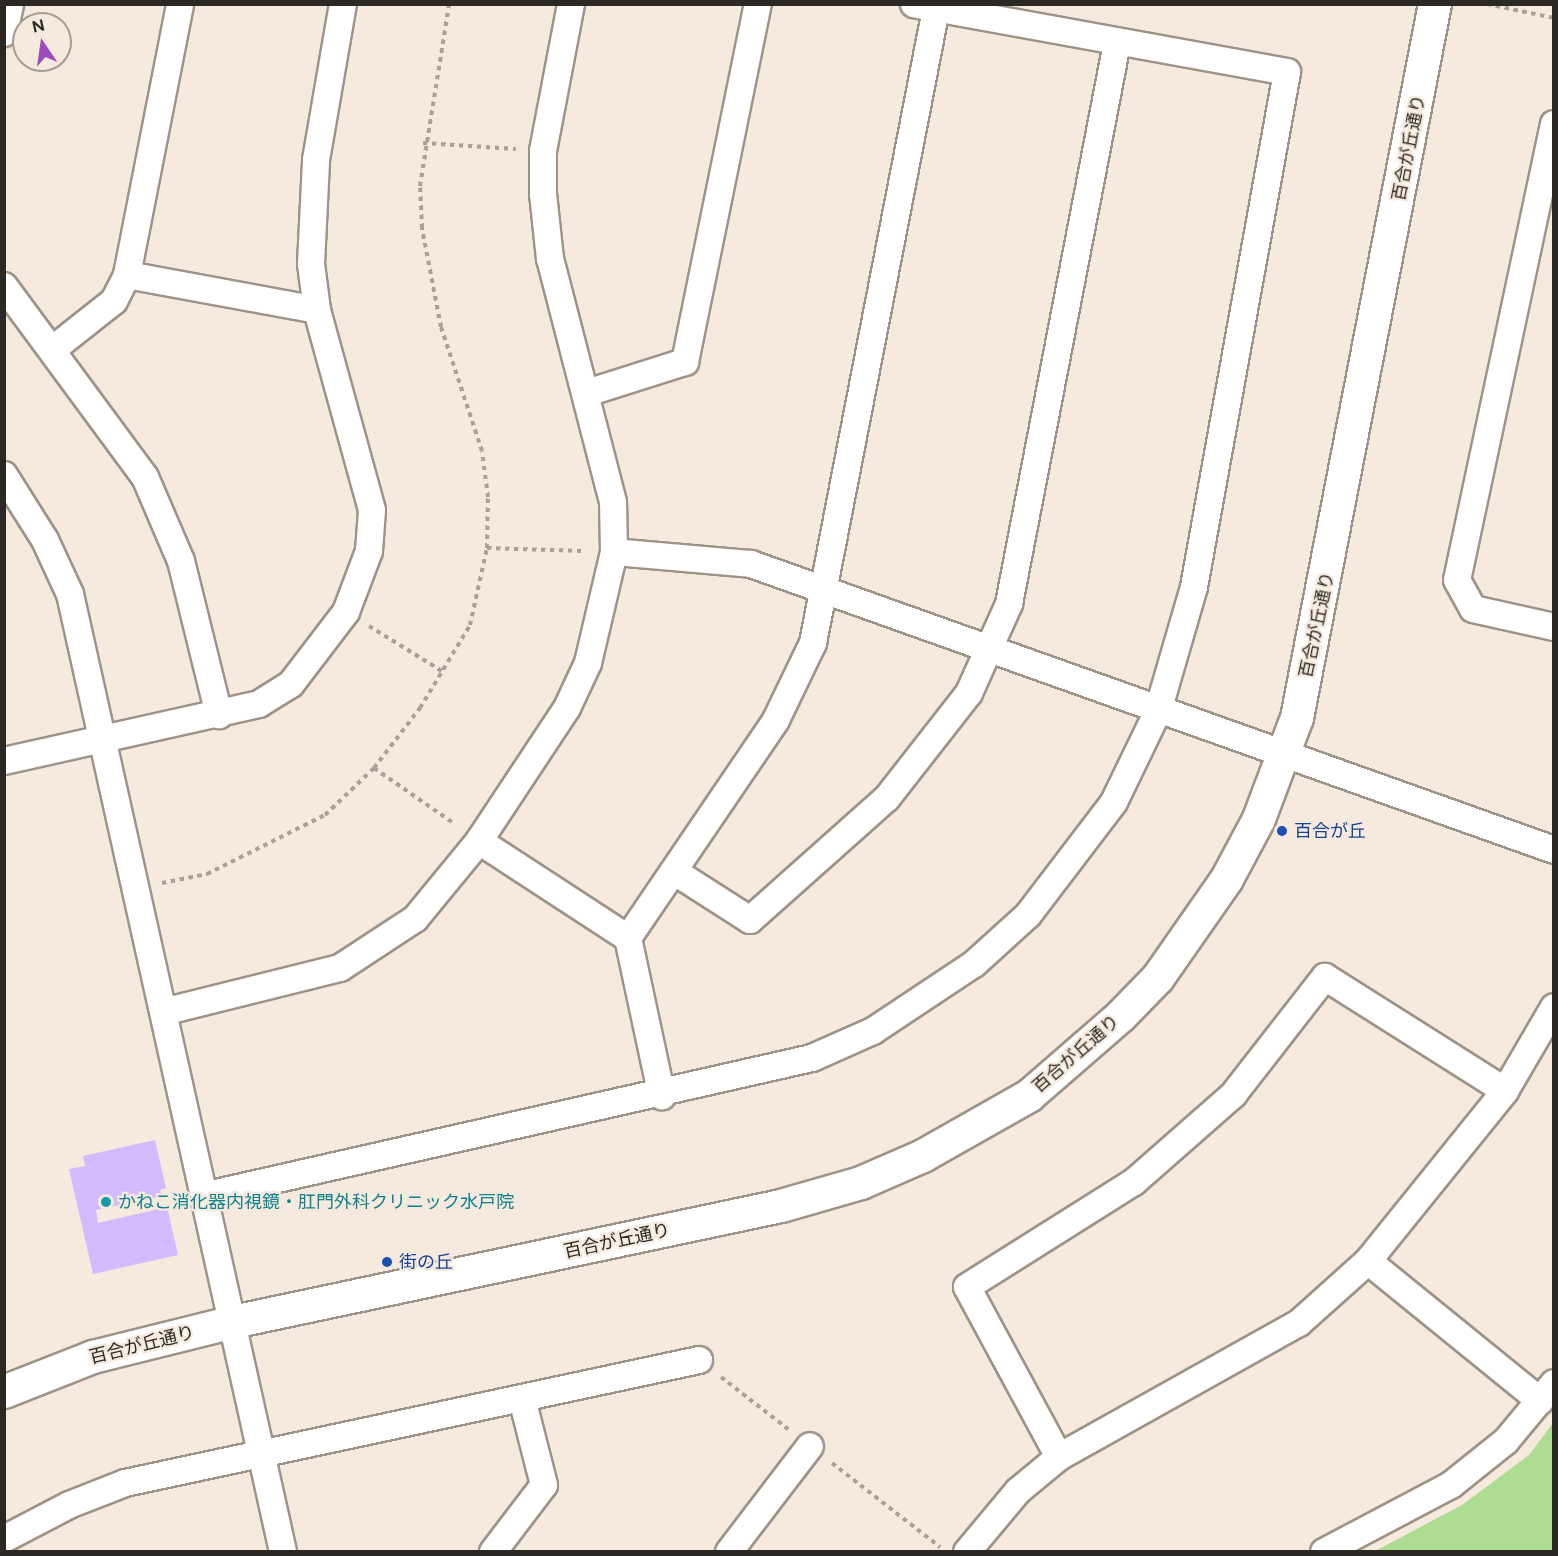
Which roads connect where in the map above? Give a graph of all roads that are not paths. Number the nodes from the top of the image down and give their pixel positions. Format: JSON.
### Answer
{"nodes":[{"id":1,"x":10,"y":4,"type":"edge"},
{"id":2,"x":180,"y":4,"type":"edge"},
{"id":3,"x":343,"y":4,"type":"edge"},
{"id":4,"x":571,"y":4,"type":"edge"},
{"id":5,"x":758,"y":4,"type":"edge"},
{"id":6,"x":1435,"y":4,"type":"edge"},
{"id":7,"x":925,"y":7,"type":"edge"},
{"id":8,"x":4,"y":33,"type":"edge"},
{"id":9,"x":1118,"y":43,"type":"junction"},
{"id":10,"x":1554,"y":124,"type":"edge"},
{"id":11,"x":127,"y":275,"type":"junction"},
{"id":12,"x":4,"y":286,"type":"edge"},
{"id":13,"x":317,"y":310,"type":"junction"},
{"id":14,"x":52,"y":350,"type":"junction"},
{"id":15,"x":587,"y":393,"type":"junction"},
{"id":16,"x":4,"y":475,"type":"edge"},
{"id":17,"x":615,"y":552,"type":"junction"},
{"id":18,"x":826,"y":593,"type":"junction"},
{"id":19,"x":1554,"y":627,"type":"edge"},
{"id":20,"x":990,"y":650,"type":"junction"},
{"id":21,"x":1158,"y":711,"type":"junction"},
{"id":22,"x":219,"y":715,"type":"junction"},
{"id":23,"x":103,"y":741,"type":"junction"},
{"id":24,"x":1285,"y":756,"type":"junction"},
{"id":25,"x":4,"y":761,"type":"edge"},
{"id":26,"x":479,"y":841,"type":"junction"},
{"id":27,"x":1554,"y":850,"type":"edge"},
{"id":28,"x":675,"y":872,"type":"junction"},
{"id":29,"x":628,"y":938,"type":"junction"},
{"id":30,"x":1554,"y":1007,"type":"edge"},
{"id":31,"x":167,"y":1011,"type":"junction"},
{"id":32,"x":1505,"y":1091,"type":"junction"},
{"id":33,"x":662,"y":1096,"type":"junction"},
{"id":34,"x":207,"y":1196,"type":"junction"},
{"id":35,"x":1368,"y":1261,"type":"junction"},
{"id":36,"x":233,"y":1322,"type":"junction"},
{"id":37,"x":699,"y":1360,"type":"dead end"},
{"id":38,"x":4,"y":1392,"type":"edge"},
{"id":39,"x":1547,"y":1392,"type":"edge"},
{"id":40,"x":522,"y":1399,"type":"junction"},
{"id":41,"x":810,"y":1446,"type":"dead end"},
{"id":42,"x":261,"y":1453,"type":"junction"},
{"id":43,"x":1059,"y":1457,"type":"junction"},
{"id":44,"x":4,"y":1539,"type":"edge"},
{"id":45,"x":283,"y":1551,"type":"edge"},
{"id":46,"x":493,"y":1551,"type":"edge"},
{"id":47,"x":729,"y":1551,"type":"edge"},
{"id":48,"x":967,"y":1551,"type":"edge"},
{"id":49,"x":1323,"y":1551,"type":"edge"}],
"edges":[{"from":1,"to":8,"type":"street"},
{"from":2,"to":11,"type":"street"},
{"from":3,"to":13,"type":"street"},
{"from":4,"to":15,"type":"street"},
{"from":5,"to":15,"type":"street"},
{"from":6,"to":24,"type":"street","name":"百合が丘通り"},
{"from":7,"to":9,"type":"street"},
{"from":7,"to":18,"type":"street"},
{"from":9,"to":20,"type":"street"},
{"from":9,"to":21,"type":"street"},
{"from":10,"to":19,"type":"street"},
{"from":11,"to":13,"type":"street"},
{"from":11,"to":14,"type":"street"},
{"from":12,"to":14,"type":"street"},
{"from":13,"to":22,"type":"street"},
{"from":14,"to":22,"type":"street"},
{"from":15,"to":17,"type":"street"},
{"from":16,"to":23,"type":"street"},
{"from":17,"to":18,"type":"street"},
{"from":17,"to":26,"type":"street"},
{"from":18,"to":20,"type":"street"},
{"from":18,"to":28,"type":"street"},
{"from":20,"to":21,"type":"street"},
{"from":20,"to":28,"type":"street"},
{"from":21,"to":24,"type":"street"},
{"from":21,"to":33,"type":"street"},
{"from":22,"to":23,"type":"street"},
{"from":23,"to":25,"type":"street"},
{"from":23,"to":31,"type":"street"},
{"from":24,"to":27,"type":"street"},
{"from":24,"to":36,"type":"street","name":"百合が丘通り"},
{"from":26,"to":29,"type":"street"},
{"from":26,"to":31,"type":"street"},
{"from":28,"to":29,"type":"street"},
{"from":29,"to":33,"type":"street"},
{"from":30,"to":32,"type":"street"},
{"from":31,"to":34,"type":"street"},
{"from":32,"to":35,"type":"street"},
{"from":32,"to":43,"type":"street"},
{"from":33,"to":34,"type":"street"},
{"from":34,"to":36,"type":"street"},
{"from":35,"to":39,"type":"street"},
{"from":35,"to":43,"type":"street"},
{"from":36,"to":38,"type":"street","name":"百合が丘通り"},
{"from":36,"to":42,"type":"street"},
{"from":37,"to":40,"type":"street"},
{"from":39,"to":49,"type":"street"},
{"from":40,"to":42,"type":"street"},
{"from":40,"to":46,"type":"street"},
{"from":41,"to":47,"type":"street"},
{"from":42,"to":44,"type":"street"},
{"from":42,"to":45,"type":"street"},
{"from":43,"to":48,"type":"street"}]}
